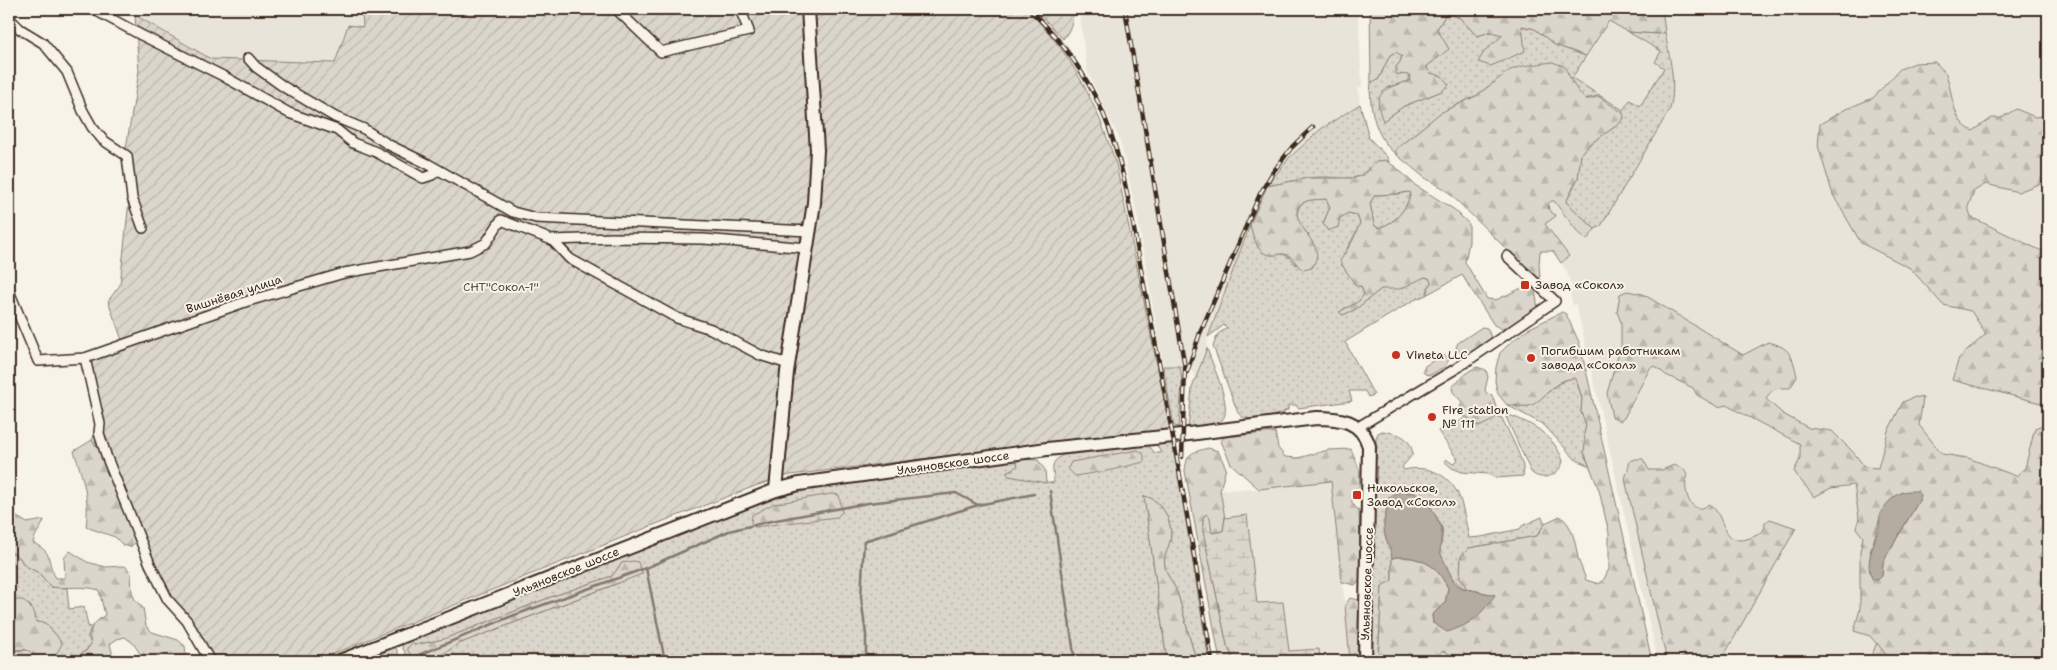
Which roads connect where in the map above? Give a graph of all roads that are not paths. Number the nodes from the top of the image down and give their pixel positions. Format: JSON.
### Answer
{"nodes":[{"id":1,"x":93,"y":9,"type":"edge"},
{"id":2,"x":616,"y":9,"type":"edge"},
{"id":3,"x":740,"y":9,"type":"edge"},
{"id":4,"x":808,"y":9,"type":"edge"},
{"id":5,"x":9,"y":18,"type":"edge"},
{"id":6,"x":248,"y":58,"type":"dead end"},
{"id":7,"x":438,"y":170,"type":"junction"},
{"id":8,"x":143,"y":228,"type":"dead end"},
{"id":9,"x":810,"y":231,"type":"junction"},
{"id":10,"x":552,"y":240,"type":"junction"},
{"id":11,"x":807,"y":248,"type":"junction"},
{"id":12,"x":1507,"y":256,"type":"dead end"},
{"id":13,"x":9,"y":291,"type":"edge"},
{"id":14,"x":85,"y":358,"type":"junction"},
{"id":15,"x":788,"y":364,"type":"junction"},
{"id":16,"x":1358,"y":427,"type":"junction"},
{"id":17,"x":776,"y":490,"type":"junction"},
{"id":18,"x":210,"y":661,"type":"edge"},
{"id":19,"x":340,"y":661,"type":"edge"},
{"id":20,"x":1365,"y":661,"type":"edge"}],
"edges":[{"from":1,"to":7,"type":"street"},
{"from":2,"to":3,"type":"street"},
{"from":4,"to":9,"type":"main road"},
{"from":5,"to":8,"type":"street"},
{"from":6,"to":7,"type":"street"},
{"from":7,"to":9,"type":"street"},
{"from":9,"to":11,"type":"main road"},
{"from":10,"to":11,"type":"street"},
{"from":10,"to":14,"type":"street","name":"Вишнёвая улица"},
{"from":10,"to":15,"type":"street"},
{"from":11,"to":15,"type":"main road"},
{"from":12,"to":16,"type":"street"},
{"from":13,"to":14,"type":"street","name":"Вишнёвая улица"},
{"from":14,"to":18,"type":"street"},
{"from":15,"to":17,"type":"main road"},
{"from":16,"to":17,"type":"main road","name":"Ульяновское шоссе"},
{"from":16,"to":20,"type":"main road","name":"Ульяновское шоссе"},
{"from":17,"to":19,"type":"main road","name":"Ульяновское шоссе"}]}
